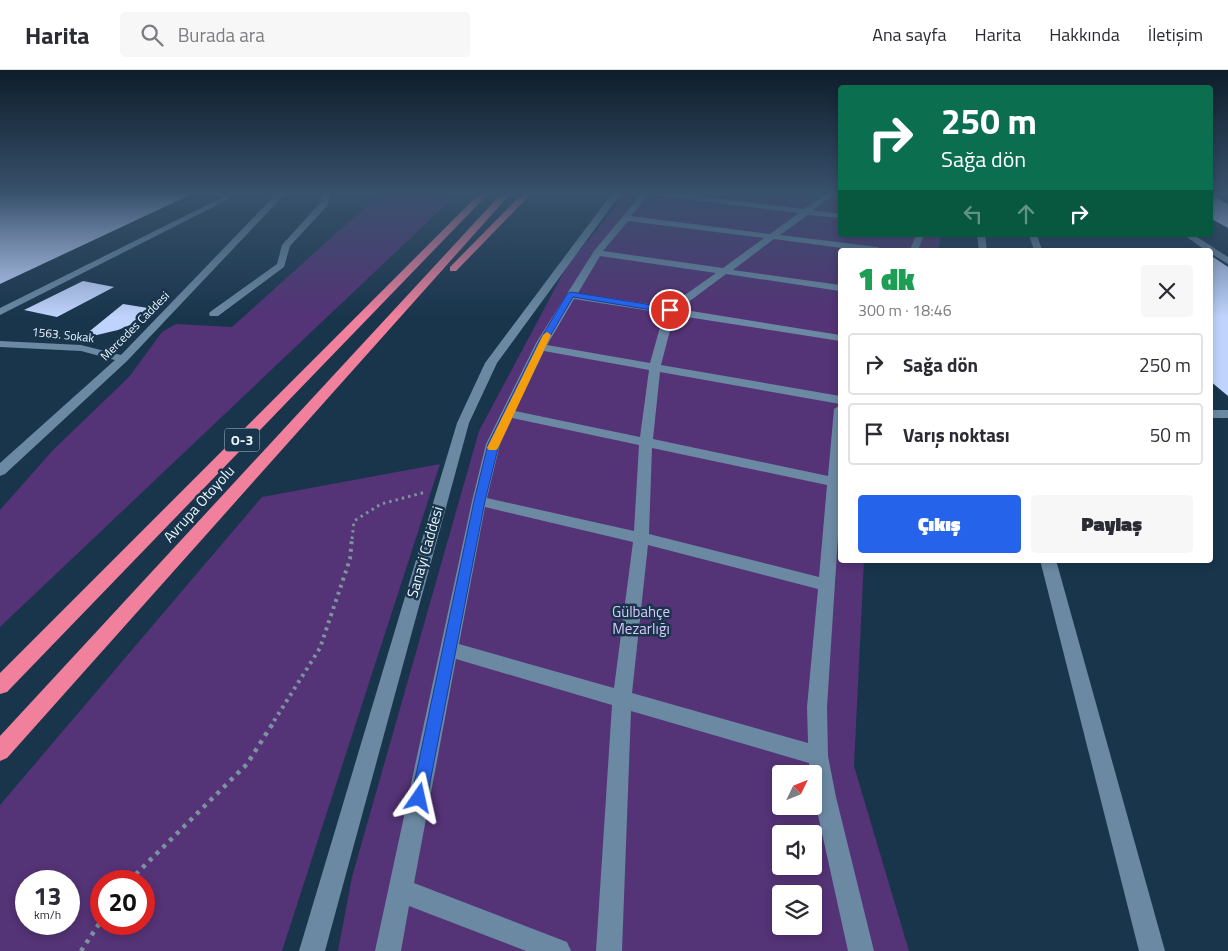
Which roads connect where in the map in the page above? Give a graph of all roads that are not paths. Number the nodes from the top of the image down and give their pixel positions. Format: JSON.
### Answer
{"nodes":[{"id":1,"x":155,"y":234,"type":"edge"},
{"id":2,"x":243,"y":234,"type":"edge"},
{"id":3,"x":296,"y":234,"type":"edge"},
{"id":4,"x":444,"y":234,"type":"edge"},
{"id":5,"x":470,"y":234,"type":"edge"},
{"id":6,"x":487,"y":234,"type":"edge"},
{"id":7,"x":586,"y":234,"type":"edge"},
{"id":8,"x":612,"y":234,"type":"edge"},
{"id":9,"x":749,"y":234,"type":"edge"},
{"id":10,"x":775,"y":234,"type":"edge"},
{"id":11,"x":771,"y":237,"type":"junction"},
{"id":12,"x":1191,"y":237,"type":"edge"},
{"id":13,"x":862,"y":248,"type":"edge"},
{"id":14,"x":1208,"y":248,"type":"edge"},
{"id":15,"x":1213,"y":251,"type":"edge"},
{"id":16,"x":597,"y":253,"type":"junction"},
{"id":17,"x":1228,"y":261,"type":"edge"},
{"id":18,"x":725,"y":272,"type":"junction"},
{"id":19,"x":838,"y":288,"type":"edge"},
{"id":20,"x":571,"y":294,"type":"junction"},
{"id":21,"x":406,"y":306,"type":"junction"},
{"id":22,"x":670,"y":310,"type":"junction"},
{"id":23,"x":0,"y":312,"type":"edge"},
{"id":24,"x":214,"y":314,"type":"dead end"},
{"id":25,"x":838,"y":338,"type":"edge"},
{"id":26,"x":0,"y":344,"type":"edge"},
{"id":27,"x":540,"y":347,"type":"junction"},
{"id":28,"x":123,"y":359,"type":"junction"},
{"id":29,"x":655,"y":367,"type":"junction"},
{"id":30,"x":838,"y":400,"type":"edge"},
{"id":31,"x":508,"y":413,"type":"junction"},
{"id":32,"x":1213,"y":414,"type":"edge"},
{"id":33,"x":1228,"y":414,"type":"edge"},
{"id":34,"x":838,"y":433,"type":"edge"},
{"id":35,"x":646,"y":441,"type":"junction"},
{"id":36,"x":0,"y":472,"type":"edge"},
{"id":37,"x":834,"y":482,"type":"junction"},
{"id":38,"x":479,"y":501,"type":"junction"},
{"id":39,"x":641,"y":538,"type":"junction"},
{"id":40,"x":1049,"y":563,"type":"edge"},
{"id":41,"x":826,"y":585,"type":"junction"},
{"id":42,"x":449,"y":649,"type":"junction"},
{"id":43,"x":0,"y":686,"type":"edge"},
{"id":44,"x":622,"y":699,"type":"junction"},
{"id":45,"x":0,"y":751,"type":"edge"},
{"id":46,"x":818,"y":756,"type":"junction"},
{"id":47,"x":400,"y":890,"type":"junction"},
{"id":48,"x":312,"y":951,"type":"edge"},
{"id":49,"x":388,"y":951,"type":"edge"},
{"id":50,"x":558,"y":951,"type":"edge"},
{"id":51,"x":609,"y":951,"type":"edge"},
{"id":52,"x":861,"y":951,"type":"edge"},
{"id":53,"x":1152,"y":951,"type":"edge"}],
"edges":[{"from":1,"to":23,"type":"street"},
{"from":2,"to":28,"type":"street","name":"Mercedes Caddesi"},
{"from":3,"to":24,"type":"street"},
{"from":4,"to":43,"type":"highway","name":"Avrupa Otoyolu","number":"O-3"},
{"from":5,"to":21,"type":"highway","name":"Avrupa Otoyolu","number":"O-3"},
{"from":6,"to":21,"type":"highway"},
{"from":7,"to":48,"type":"street","name":"Sanayi Caddesi"},
{"from":8,"to":16,"type":"street"},
{"from":9,"to":11,"type":"street"},
{"from":10,"to":11,"type":"street"},
{"from":11,"to":13,"type":"street"},
{"from":11,"to":18,"type":"street"},
{"from":12,"to":14,"type":"street"},
{"from":15,"to":17,"type":"street"},
{"from":16,"to":18,"type":"street"},
{"from":16,"to":20,"type":"street"},
{"from":18,"to":19,"type":"street"},
{"from":18,"to":22,"type":"street"},
{"from":20,"to":22,"type":"street"},
{"from":20,"to":27,"type":"street"},
{"from":21,"to":45,"type":"highway","name":"Avrupa Otoyolu","number":"O-3"},
{"from":22,"to":25,"type":"street"},
{"from":22,"to":29,"type":"street"},
{"from":26,"to":28,"type":"street","name":"1563. Sokak"},
{"from":27,"to":29,"type":"street"},
{"from":27,"to":31,"type":"street"},
{"from":28,"to":36,"type":"street","name":"Mercedes Caddesi"},
{"from":29,"to":30,"type":"street"},
{"from":29,"to":35,"type":"street"},
{"from":31,"to":35,"type":"street"},
{"from":31,"to":38,"type":"street"},
{"from":32,"to":33,"type":"street"},
{"from":34,"to":37,"type":"street"},
{"from":35,"to":37,"type":"street"},
{"from":35,"to":39,"type":"street"},
{"from":37,"to":41,"type":"street"},
{"from":38,"to":39,"type":"street"},
{"from":38,"to":42,"type":"street"},
{"from":39,"to":41,"type":"street"},
{"from":39,"to":44,"type":"street"},
{"from":40,"to":53,"type":"street"},
{"from":41,"to":46,"type":"street"},
{"from":42,"to":44,"type":"street"},
{"from":42,"to":47,"type":"street"},
{"from":44,"to":46,"type":"street"},
{"from":44,"to":51,"type":"street"},
{"from":46,"to":52,"type":"street"},
{"from":47,"to":49,"type":"street"},
{"from":47,"to":50,"type":"street"}]}
